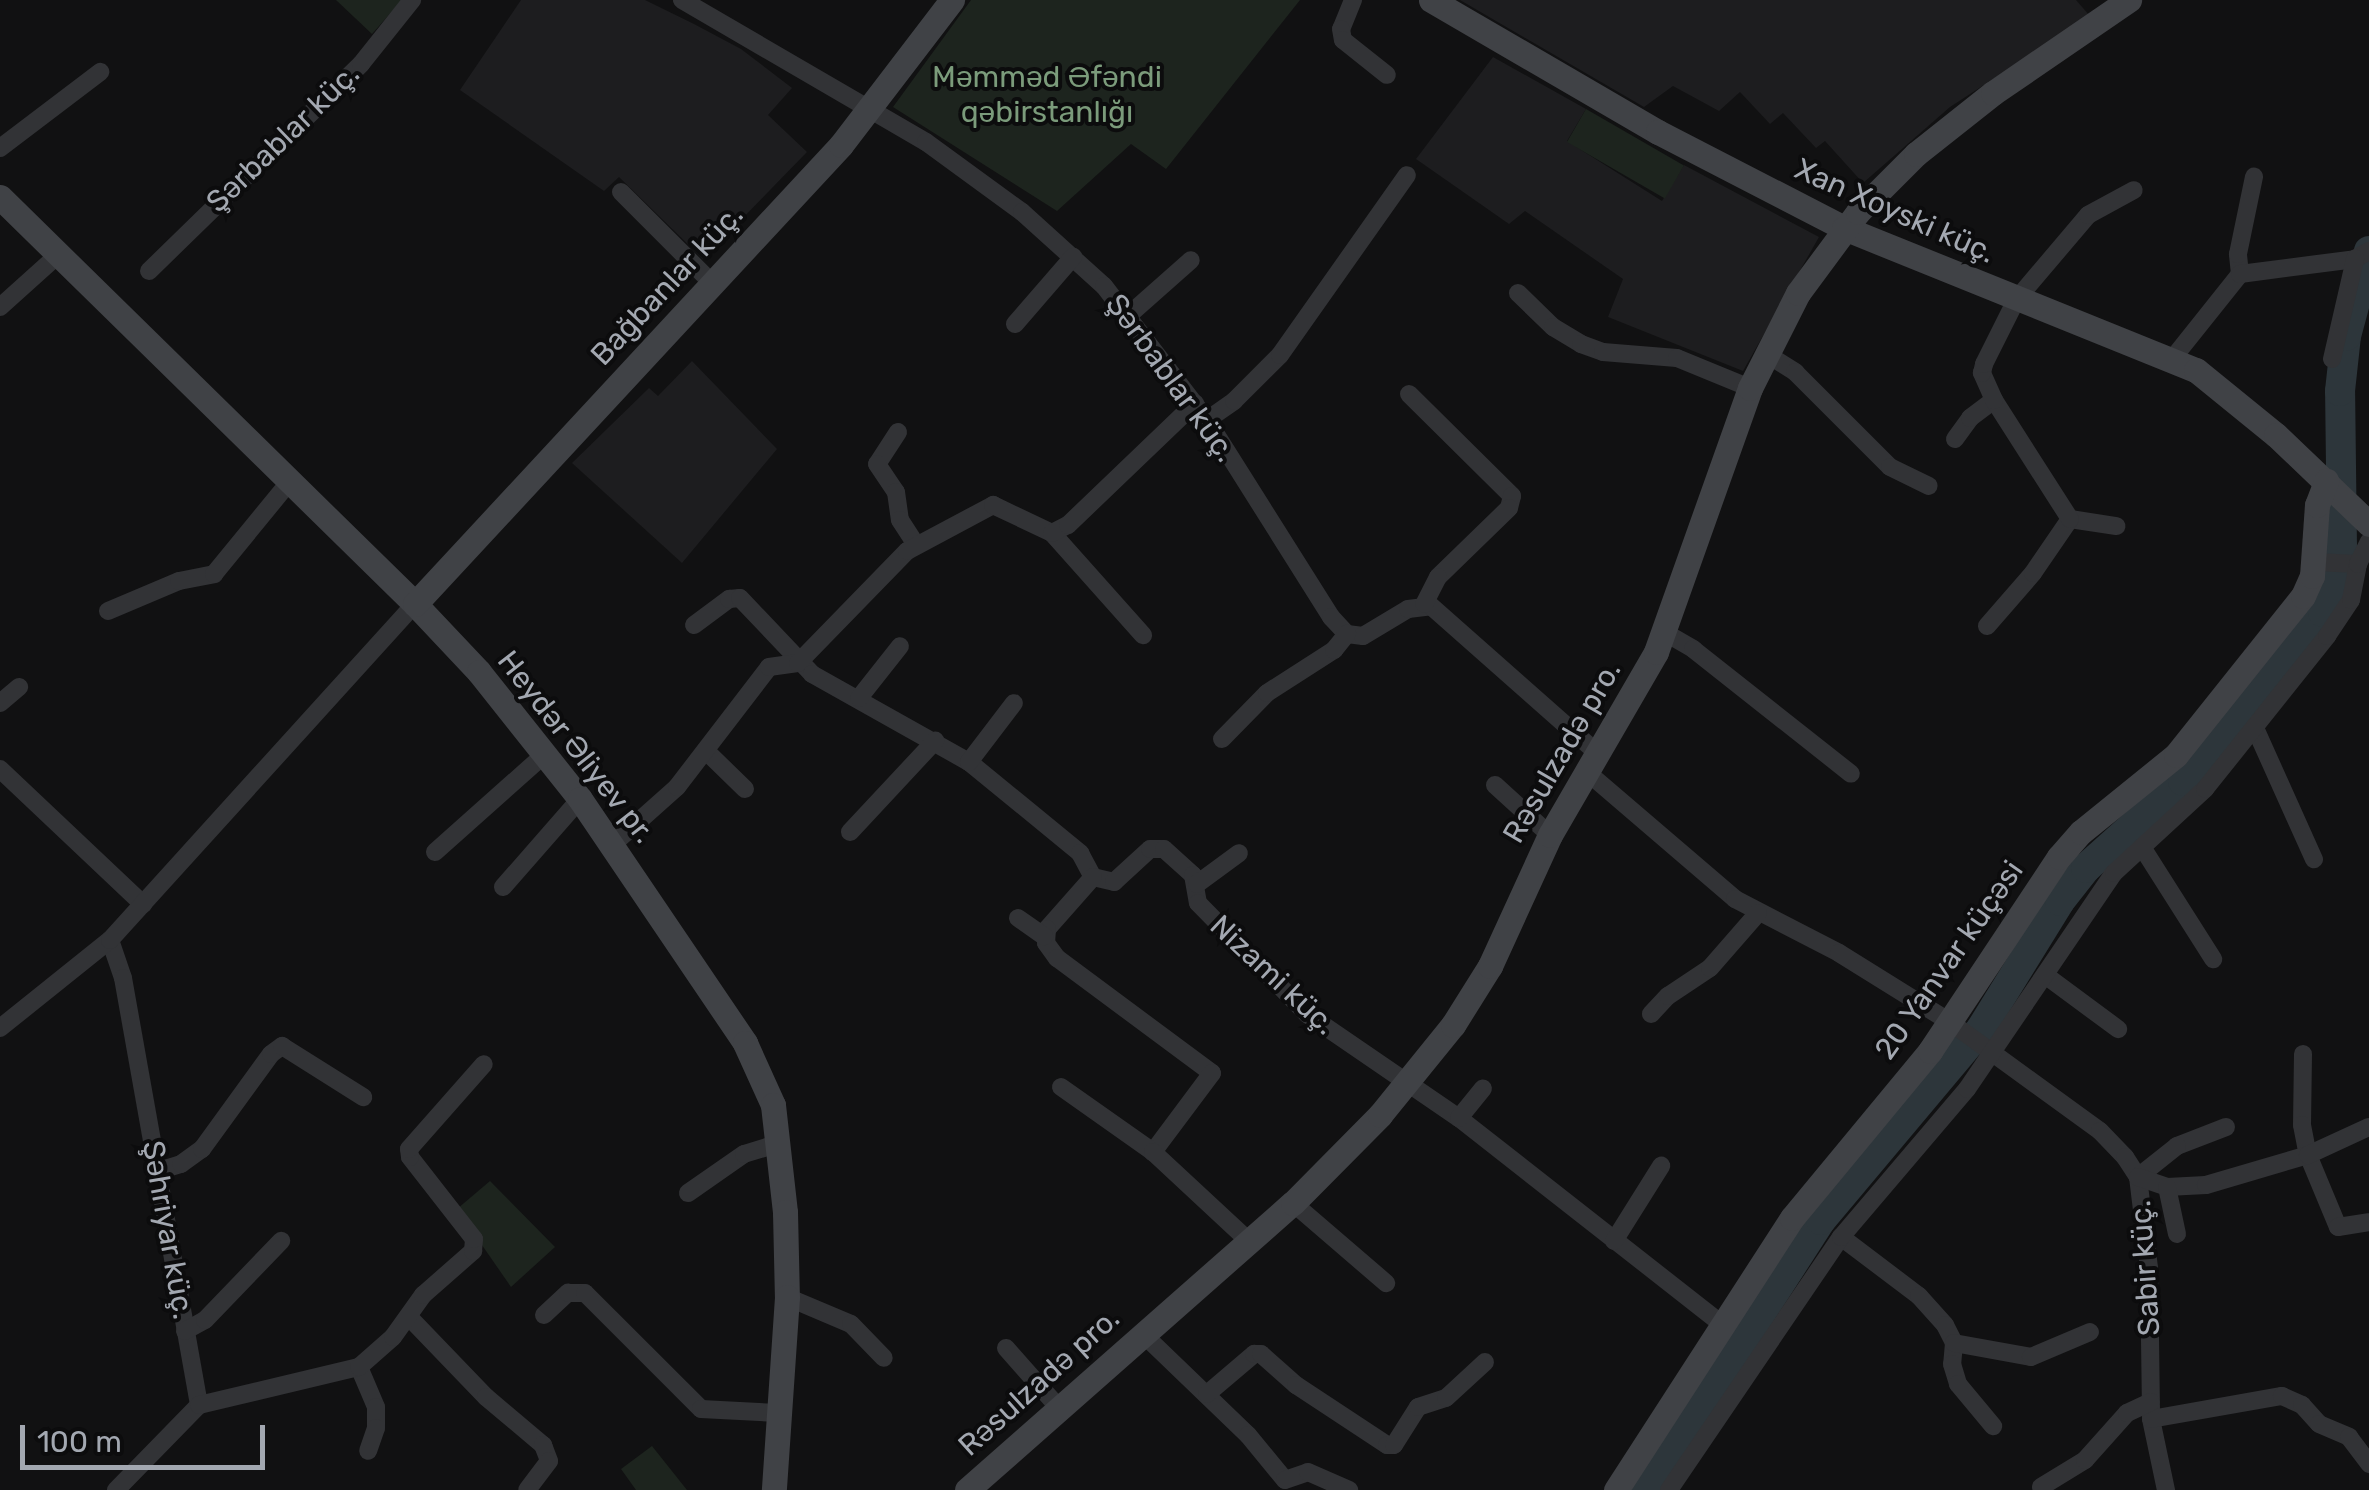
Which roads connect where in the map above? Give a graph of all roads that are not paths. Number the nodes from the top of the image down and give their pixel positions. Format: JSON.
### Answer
{"nodes":[{"id":1,"x":412,"y":0,"type":"edge"},
{"id":2,"x":682,"y":0,"type":"edge"},
{"id":3,"x":952,"y":0,"type":"edge"},
{"id":4,"x":1353,"y":0,"type":"edge"},
{"id":5,"x":1431,"y":0,"type":"edge"},
{"id":6,"x":2129,"y":0,"type":"edge"},
{"id":7,"x":100,"y":72,"type":"dead end"},
{"id":8,"x":1387,"y":76,"type":"dead end"},
{"id":9,"x":870,"y":108,"type":"junction"},
{"id":10,"x":0,"y":148,"type":"edge"},
{"id":11,"x":1407,"y":175,"type":"dead end"},
{"id":12,"x":2254,"y":177,"type":"dead end"},
{"id":13,"x":2134,"y":190,"type":"dead end"},
{"id":14,"x":620,"y":192,"type":"dead end"},
{"id":15,"x":0,"y":197,"type":"edge"},
{"id":16,"x":1844,"y":228,"type":"junction"},
{"id":17,"x":58,"y":255,"type":"junction"},
{"id":18,"x":2362,"y":255,"type":"edge"},
{"id":19,"x":1073,"y":256,"type":"junction"},
{"id":20,"x":1191,"y":260,"type":"dead end"},
{"id":21,"x":149,"y":271,"type":"dead end"},
{"id":22,"x":2240,"y":274,"type":"junction"},
{"id":23,"x":713,"y":284,"type":"junction"},
{"id":24,"x":1518,"y":293,"type":"dead end"},
{"id":25,"x":2016,"y":300,"type":"junction"},
{"id":26,"x":0,"y":306,"type":"edge"},
{"id":27,"x":1130,"y":314,"type":"junction"},
{"id":28,"x":1015,"y":324,"type":"dead end"},
{"id":29,"x":1765,"y":354,"type":"junction"},
{"id":30,"x":2172,"y":358,"type":"junction"},
{"id":31,"x":2332,"y":359,"type":"dead end"},
{"id":32,"x":1750,"y":388,"type":"junction"},
{"id":33,"x":1409,"y":394,"type":"dead end"},
{"id":34,"x":1994,"y":400,"type":"junction"},
{"id":35,"x":1195,"y":403,"type":"junction"},
{"id":36,"x":1207,"y":420,"type":"junction"},
{"id":37,"x":898,"y":432,"type":"dead end"},
{"id":38,"x":1955,"y":439,"type":"dead end"},
{"id":39,"x":290,"y":481,"type":"junction"},
{"id":40,"x":2328,"y":483,"type":"junction"},
{"id":41,"x":1928,"y":486,"type":"dead end"},
{"id":42,"x":2362,"y":517,"type":"edge"},
{"id":43,"x":2070,"y":519,"type":"junction"},
{"id":44,"x":2116,"y":526,"type":"dead end"},
{"id":45,"x":1052,"y":534,"type":"junction"},
{"id":46,"x":2369,"y":541,"type":"edge"},
{"id":47,"x":916,"y":546,"type":"junction"},
{"id":48,"x":2320,"y":562,"type":"junction"},
{"id":49,"x":2355,"y":564,"type":"junction"},
{"id":50,"x":415,"y":604,"type":"junction"},
{"id":51,"x":1424,"y":604,"type":"junction"},
{"id":52,"x":108,"y":611,"type":"dead end"},
{"id":53,"x":694,"y":625,"type":"dead end"},
{"id":54,"x":1987,"y":626,"type":"dead end"},
{"id":55,"x":1664,"y":632,"type":"junction"},
{"id":56,"x":1348,"y":634,"type":"junction"},
{"id":57,"x":1144,"y":635,"type":"dead end"},
{"id":58,"x":900,"y":646,"type":"dead end"},
{"id":59,"x":798,"y":663,"type":"junction"},
{"id":60,"x":20,"y":687,"type":"dead end"},
{"id":61,"x":858,"y":698,"type":"junction"},
{"id":62,"x":0,"y":703,"type":"edge"},
{"id":63,"x":1014,"y":703,"type":"dead end"},
{"id":64,"x":2255,"y":728,"type":"junction"},
{"id":65,"x":1222,"y":739,"type":"dead end"},
{"id":66,"x":935,"y":741,"type":"junction"},
{"id":67,"x":707,"y":752,"type":"junction"},
{"id":68,"x":546,"y":753,"type":"junction"},
{"id":69,"x":969,"y":762,"type":"junction"},
{"id":70,"x":1592,"y":762,"type":"junction"},
{"id":71,"x":0,"y":769,"type":"edge"},
{"id":72,"x":1852,"y":774,"type":"dead end"},
{"id":73,"x":1495,"y":785,"type":"dead end"},
{"id":74,"x":745,"y":789,"type":"dead end"},
{"id":75,"x":580,"y":800,"type":"junction"},
{"id":76,"x":850,"y":832,"type":"dead end"},
{"id":77,"x":1550,"y":835,"type":"junction"},
{"id":78,"x":612,"y":844,"type":"junction"},
{"id":79,"x":2142,"y":846,"type":"junction"},
{"id":80,"x":435,"y":852,"type":"dead end"},
{"id":81,"x":1239,"y":853,"type":"dead end"},
{"id":82,"x":2314,"y":859,"type":"dead end"},
{"id":83,"x":1093,"y":877,"type":"junction"},
{"id":84,"x":1197,"y":884,"type":"junction"},
{"id":85,"x":503,"y":887,"type":"dead end"},
{"id":86,"x":144,"y":904,"type":"junction"},
{"id":87,"x":1758,"y":913,"type":"junction"},
{"id":88,"x":1018,"y":918,"type":"dead end"},
{"id":89,"x":1044,"y":936,"type":"junction"},
{"id":90,"x":110,"y":940,"type":"junction"},
{"id":91,"x":2213,"y":959,"type":"dead end"},
{"id":92,"x":2045,"y":975,"type":"junction"},
{"id":93,"x":1652,"y":1014,"type":"dead end"},
{"id":94,"x":1950,"y":1022,"type":"junction"},
{"id":95,"x":0,"y":1028,"type":"edge"},
{"id":96,"x":2118,"y":1029,"type":"dead end"},
{"id":97,"x":1993,"y":1052,"type":"junction"},
{"id":98,"x":2303,"y":1054,"type":"dead end"},
{"id":99,"x":484,"y":1064,"type":"dead end"},
{"id":100,"x":1409,"y":1082,"type":"junction"},
{"id":101,"x":1061,"y":1087,"type":"dead end"},
{"id":102,"x":1483,"y":1088,"type":"dead end"},
{"id":103,"x":363,"y":1098,"type":"dead end"},
{"id":104,"x":1460,"y":1118,"type":"junction"},
{"id":105,"x":2226,"y":1127,"type":"dead end"},
{"id":106,"x":2369,"y":1128,"type":"edge"},
{"id":107,"x":780,"y":1143,"type":"junction"},
{"id":108,"x":1153,"y":1152,"type":"junction"},
{"id":109,"x":2308,"y":1155,"type":"junction"},
{"id":110,"x":1661,"y":1166,"type":"dead end"},
{"id":111,"x":158,"y":1172,"type":"junction"},
{"id":112,"x":2138,"y":1177,"type":"junction"},
{"id":113,"x":2166,"y":1187,"type":"junction"},
{"id":114,"x":688,"y":1193,"type":"dead end"},
{"id":115,"x":1293,"y":1203,"type":"junction"},
{"id":116,"x":2369,"y":1222,"type":"edge"},
{"id":117,"x":2176,"y":1234,"type":"dead end"},
{"id":118,"x":1841,"y":1236,"type":"junction"},
{"id":119,"x":282,"y":1241,"type":"dead end"},
{"id":120,"x":1614,"y":1241,"type":"junction"},
{"id":121,"x":1250,"y":1242,"type":"junction"},
{"id":122,"x":1386,"y":1283,"type":"dead end"},
{"id":123,"x":787,"y":1297,"type":"junction"},
{"id":124,"x":544,"y":1315,"type":"dead end"},
{"id":125,"x":409,"y":1316,"type":"junction"},
{"id":126,"x":1720,"y":1324,"type":"junction"},
{"id":127,"x":185,"y":1330,"type":"junction"},
{"id":128,"x":2090,"y":1332,"type":"dead end"},
{"id":129,"x":1142,"y":1333,"type":"junction"},
{"id":130,"x":1954,"y":1343,"type":"junction"},
{"id":131,"x":1006,"y":1348,"type":"dead end"},
{"id":132,"x":884,"y":1358,"type":"dead end"},
{"id":133,"x":1485,"y":1362,"type":"dead end"},
{"id":134,"x":359,"y":1367,"type":"junction"},
{"id":135,"x":1208,"y":1394,"type":"junction"},
{"id":136,"x":199,"y":1405,"type":"junction"},
{"id":137,"x":1059,"y":1408,"type":"junction"},
{"id":138,"x":2151,"y":1410,"type":"junction"},
{"id":139,"x":778,"y":1413,"type":"junction"},
{"id":140,"x":1993,"y":1426,"type":"dead end"},
{"id":141,"x":368,"y":1451,"type":"dead end"},
{"id":142,"x":2369,"y":1464,"type":"edge"},
{"id":143,"x":2041,"y":1486,"type":"dead end"},
{"id":144,"x":116,"y":1490,"type":"edge"},
{"id":145,"x":527,"y":1490,"type":"edge"},
{"id":146,"x":774,"y":1490,"type":"edge"},
{"id":147,"x":967,"y":1490,"type":"edge"},
{"id":148,"x":1349,"y":1490,"type":"edge"},
{"id":149,"x":1616,"y":1490,"type":"edge"},
{"id":150,"x":1668,"y":1490,"type":"edge"},
{"id":151,"x":2166,"y":1490,"type":"edge"}],
"edges":[{"from":1,"to":21,"type":"street","name":"Şərbablar küç."},
{"from":2,"to":9,"type":"street","name":"Şərbablar küç."},
{"from":3,"to":9,"type":"street","name":"Bağbanlar küç."},
{"from":4,"to":8,"type":"street"},
{"from":5,"to":16,"type":"street","name":"Xan Xoyski küç."},
{"from":6,"to":16,"type":"street","name":"Rəsulzadə pro."},
{"from":7,"to":10,"type":"street"},
{"from":9,"to":19,"type":"street","name":"Şərbablar küç."},
{"from":9,"to":23,"type":"street","name":"Bağbanlar küç."},
{"from":11,"to":36,"type":"street"},
{"from":12,"to":22,"type":"street"},
{"from":13,"to":25,"type":"street"},
{"from":14,"to":23,"type":"street"},
{"from":15,"to":17,"type":"street","name":"Heydər Əliyev pr."},
{"from":16,"to":25,"type":"street","name":"Xan Xoyski küç."},
{"from":16,"to":29,"type":"street","name":"Rəsulzadə pro."},
{"from":17,"to":26,"type":"street"},
{"from":17,"to":39,"type":"street","name":"Heydər Əliyev pr."},
{"from":18,"to":22,"type":"street"},
{"from":18,"to":31,"type":"street"},
{"from":19,"to":27,"type":"street","name":"Şərbablar küç."},
{"from":19,"to":28,"type":"street"},
{"from":20,"to":27,"type":"street"},
{"from":22,"to":30,"type":"street"},
{"from":23,"to":50,"type":"street","name":"Bağbanlar küç."},
{"from":24,"to":32,"type":"street"},
{"from":25,"to":30,"type":"street","name":"Xan Xoyski küç."},
{"from":25,"to":34,"type":"street"},
{"from":27,"to":35,"type":"street","name":"Şərbablar küç."},
{"from":29,"to":32,"type":"street","name":"Rəsulzadə pro."},
{"from":29,"to":41,"type":"street"},
{"from":30,"to":40,"type":"street","name":"Xan Xoyski küç."},
{"from":32,"to":55,"type":"street","name":"Rəsulzadə pro."},
{"from":33,"to":51,"type":"street"},
{"from":34,"to":38,"type":"street"},
{"from":34,"to":43,"type":"street"},
{"from":35,"to":36,"type":"street","name":"Şərbablar küç."},
{"from":35,"to":45,"type":"street"},
{"from":36,"to":56,"type":"street","name":"Şərbablar küç."},
{"from":37,"to":47,"type":"street"},
{"from":39,"to":50,"type":"street","name":"Heydər Əliyev pr."},
{"from":39,"to":52,"type":"street"},
{"from":40,"to":42,"type":"street","name":"Xan Xoyski küç."},
{"from":40,"to":48,"type":"street","name":"20 Yanvar küçəsi"},
{"from":43,"to":44,"type":"street"},
{"from":43,"to":54,"type":"street"},
{"from":45,"to":47,"type":"street"},
{"from":45,"to":57,"type":"street"},
{"from":46,"to":49,"type":"street"},
{"from":47,"to":59,"type":"street"},
{"from":48,"to":49,"type":"street"},
{"from":48,"to":94,"type":"street","name":"20 Yanvar küçəsi"},
{"from":49,"to":64,"type":"street"},
{"from":50,"to":68,"type":"street","name":"Heydər Əliyev pr."},
{"from":50,"to":86,"type":"street"},
{"from":51,"to":56,"type":"street"},
{"from":51,"to":70,"type":"street"},
{"from":53,"to":59,"type":"street"},
{"from":55,"to":70,"type":"street","name":"Rəsulzadə pro."},
{"from":55,"to":72,"type":"street"},
{"from":56,"to":65,"type":"street"},
{"from":58,"to":61,"type":"street"},
{"from":59,"to":61,"type":"street"},
{"from":59,"to":67,"type":"street"},
{"from":60,"to":62,"type":"street"},
{"from":61,"to":66,"type":"street"},
{"from":63,"to":69,"type":"street"},
{"from":64,"to":79,"type":"street"},
{"from":64,"to":82,"type":"street"},
{"from":66,"to":69,"type":"street"},
{"from":66,"to":76,"type":"street"},
{"from":67,"to":74,"type":"street"},
{"from":67,"to":78,"type":"street"},
{"from":68,"to":75,"type":"street","name":"Heydər Əliyev pr."},
{"from":68,"to":80,"type":"street"},
{"from":69,"to":83,"type":"street"},
{"from":70,"to":77,"type":"street","name":"Rəsulzadə pro."},
{"from":70,"to":87,"type":"street"},
{"from":71,"to":86,"type":"street"},
{"from":73,"to":77,"type":"street"},
{"from":75,"to":78,"type":"street","name":"Heydər Əliyev pr."},
{"from":75,"to":85,"type":"street"},
{"from":77,"to":100,"type":"street","name":"Rəsulzadə pro."},
{"from":78,"to":107,"type":"street","name":"Heydər Əliyev pr."},
{"from":79,"to":91,"type":"street"},
{"from":79,"to":92,"type":"street"},
{"from":81,"to":84,"type":"street"},
{"from":83,"to":84,"type":"street","name":"Nizami küç."},
{"from":83,"to":89,"type":"street"},
{"from":84,"to":100,"type":"street","name":"Nizami küç."},
{"from":86,"to":90,"type":"street"},
{"from":87,"to":93,"type":"street"},
{"from":87,"to":94,"type":"street"},
{"from":88,"to":89,"type":"street"},
{"from":89,"to":108,"type":"street"},
{"from":90,"to":95,"type":"street"},
{"from":90,"to":111,"type":"street","name":"Şəhriyar küç."},
{"from":92,"to":96,"type":"street"},
{"from":92,"to":97,"type":"street"},
{"from":94,"to":97,"type":"street","name":"Sabir küç."},
{"from":94,"to":126,"type":"street","name":"20 Yanvar küçəsi"},
{"from":97,"to":112,"type":"street","name":"Sabir küç."},
{"from":97,"to":118,"type":"street"},
{"from":98,"to":109,"type":"street"},
{"from":99,"to":125,"type":"street"},
{"from":100,"to":104,"type":"street","name":"Nizami küç."},
{"from":100,"to":115,"type":"street","name":"Rəsulzadə pro."},
{"from":101,"to":108,"type":"street"},
{"from":102,"to":104,"type":"street"},
{"from":103,"to":111,"type":"street"},
{"from":104,"to":120,"type":"street","name":"Nizami küç."},
{"from":105,"to":112,"type":"street"},
{"from":106,"to":109,"type":"street"},
{"from":107,"to":114,"type":"street"},
{"from":107,"to":123,"type":"street","name":"Heydər Əliyev pr."},
{"from":108,"to":121,"type":"street"},
{"from":109,"to":113,"type":"street"},
{"from":109,"to":116,"type":"street"},
{"from":110,"to":120,"type":"street"},
{"from":111,"to":127,"type":"street","name":"Şəhriyar küç."},
{"from":112,"to":113,"type":"street"},
{"from":112,"to":138,"type":"street","name":"Sabir küç."},
{"from":113,"to":117,"type":"street"},
{"from":115,"to":121,"type":"street","name":"Rəsulzadə pro."},
{"from":115,"to":122,"type":"street"},
{"from":118,"to":130,"type":"street"},
{"from":118,"to":150,"type":"street"},
{"from":119,"to":127,"type":"street"},
{"from":120,"to":126,"type":"street","name":"Nizami küç."},
{"from":121,"to":129,"type":"street","name":"Rəsulzadə pro."},
{"from":123,"to":132,"type":"street"},
{"from":123,"to":139,"type":"street","name":"Heydər Əliyev pr."},
{"from":124,"to":139,"type":"street"},
{"from":125,"to":134,"type":"street"},
{"from":125,"to":145,"type":"street"},
{"from":126,"to":149,"type":"street","name":"20 Yanvar küçəsi"},
{"from":127,"to":136,"type":"street","name":"Şəhriyar küç."},
{"from":128,"to":130,"type":"street"},
{"from":129,"to":135,"type":"street"},
{"from":129,"to":137,"type":"street","name":"Rəsulzadə pro."},
{"from":130,"to":140,"type":"street"},
{"from":131,"to":137,"type":"street"},
{"from":133,"to":135,"type":"street"},
{"from":134,"to":136,"type":"street"},
{"from":134,"to":141,"type":"street"},
{"from":135,"to":148,"type":"street"},
{"from":136,"to":144,"type":"street"},
{"from":137,"to":147,"type":"street","name":"Rəsulzadə pro."},
{"from":138,"to":142,"type":"street"},
{"from":138,"to":143,"type":"street"},
{"from":138,"to":151,"type":"street","name":"Sabir küç."},
{"from":139,"to":146,"type":"street","name":"Heydər Əliyev pr."}]}
